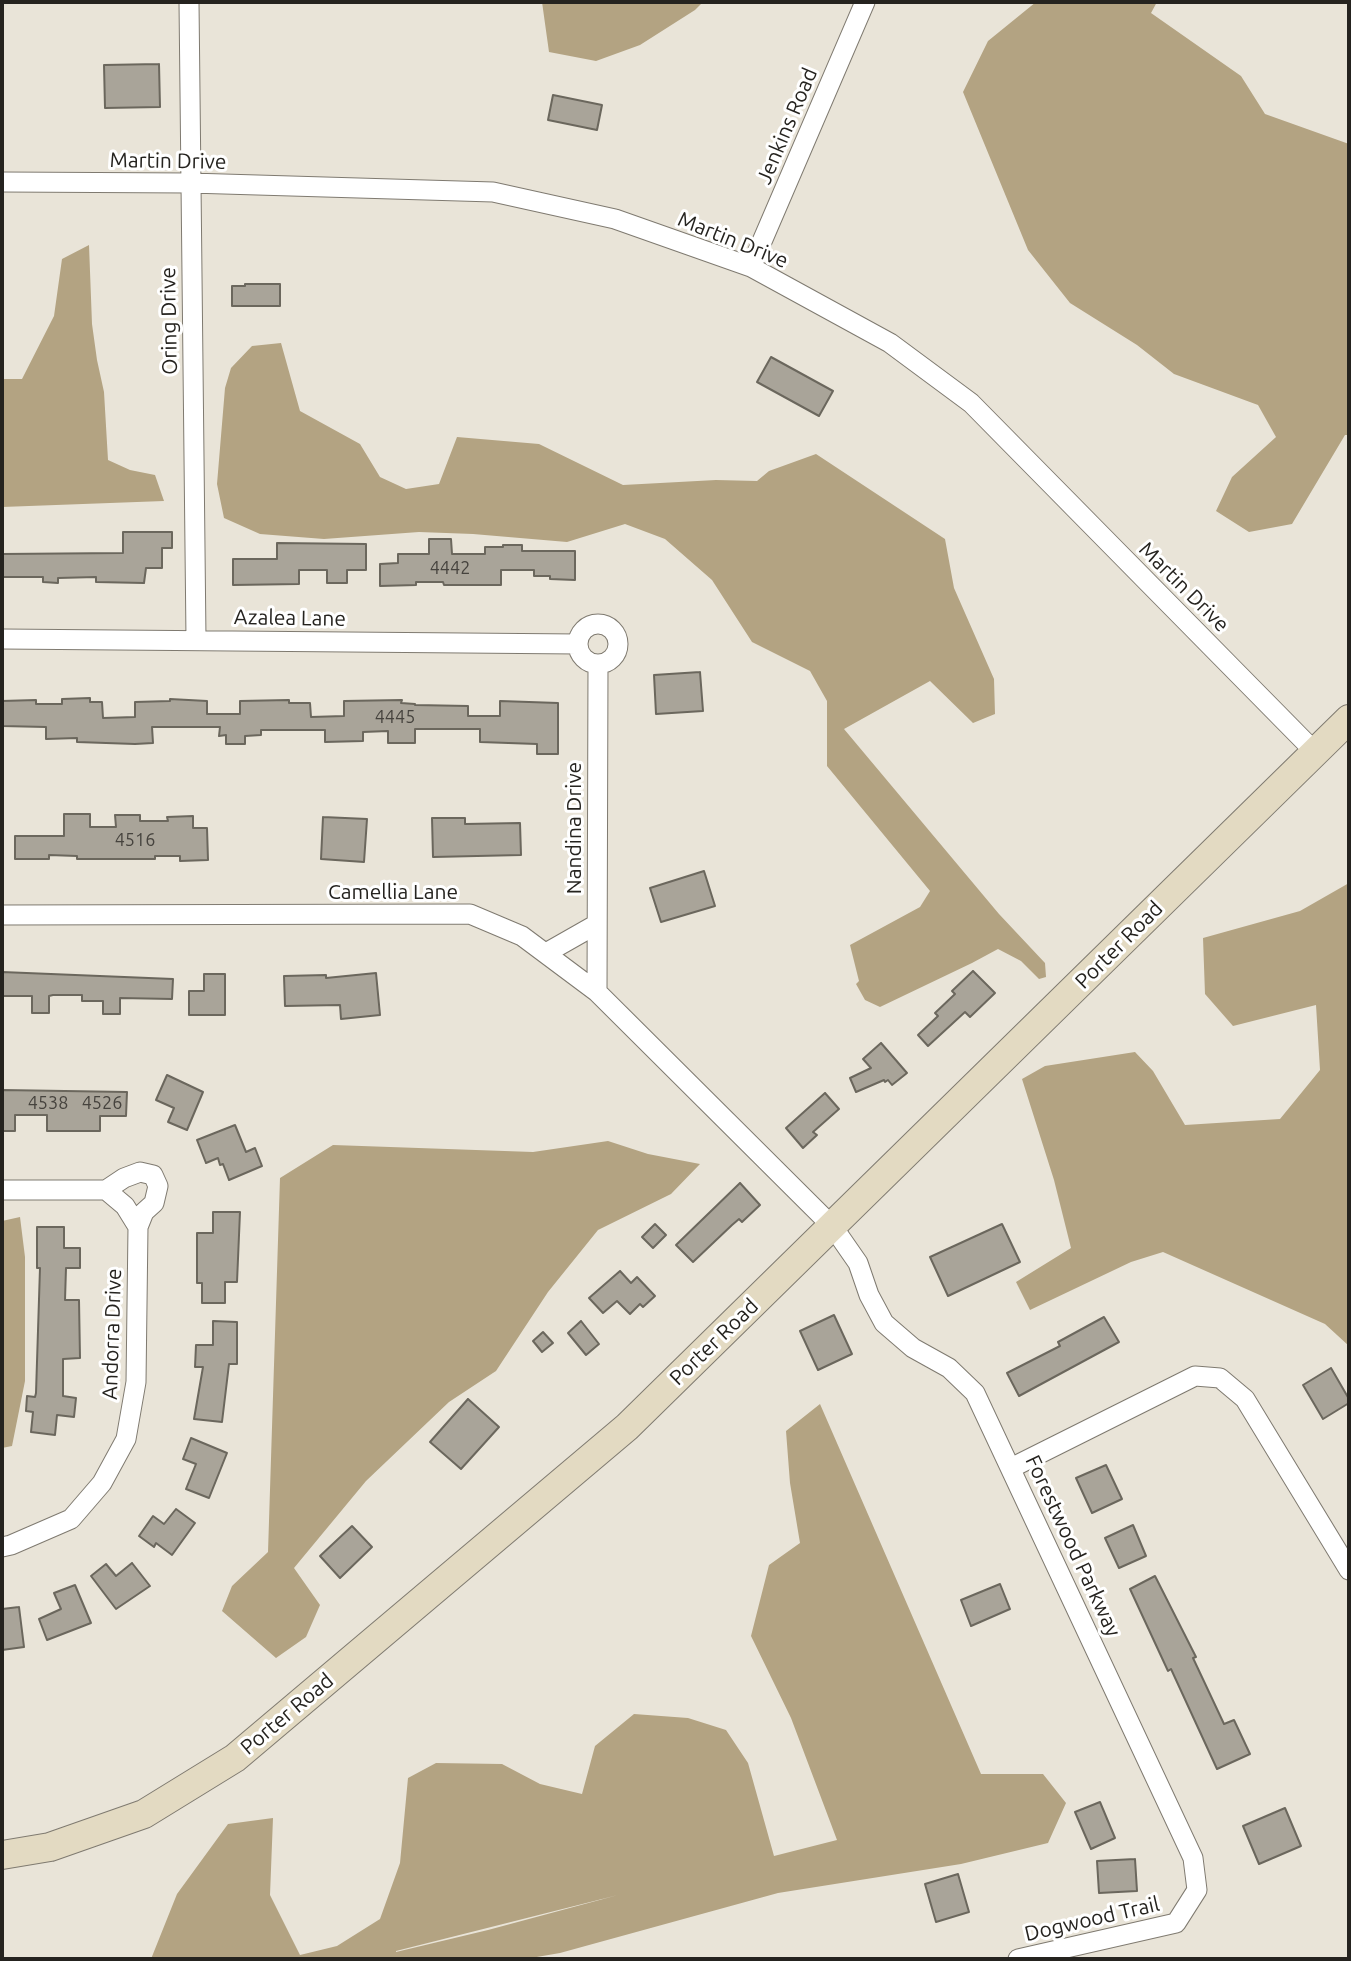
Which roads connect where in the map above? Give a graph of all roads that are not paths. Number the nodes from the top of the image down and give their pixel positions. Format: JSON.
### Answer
{"nodes":[{"id":1,"x":189,"y":2,"type":"edge"},
{"id":2,"x":865,"y":2,"type":"edge"},
{"id":3,"x":2,"y":182,"type":"edge"},
{"id":4,"x":190,"y":183,"type":"junction"},
{"id":5,"x":751,"y":267,"type":"junction"},
{"id":6,"x":2,"y":639,"type":"edge"},
{"id":7,"x":196,"y":639,"type":"junction"},
{"id":8,"x":578,"y":644,"type":"junction"},
{"id":9,"x":598,"y":665,"type":"junction"},
{"id":10,"x":1349,"y":719,"type":"edge"},
{"id":11,"x":1314,"y":751,"type":"junction"},
{"id":12,"x":2,"y":915,"type":"edge"},
{"id":13,"x":597,"y":924,"type":"junction"},
{"id":14,"x":545,"y":953,"type":"junction"},
{"id":15,"x":597,"y":992,"type":"junction"},
{"id":16,"x":2,"y":1190,"type":"edge"},
{"id":17,"x":106,"y":1190,"type":"junction"},
{"id":18,"x":138,"y":1227,"type":"junction"},
{"id":19,"x":833,"y":1227,"type":"junction"},
{"id":20,"x":1012,"y":1468,"type":"junction"},
{"id":21,"x":2,"y":1546,"type":"edge"},
{"id":22,"x":1349,"y":1570,"type":"edge"},
{"id":23,"x":2,"y":1855,"type":"edge"},
{"id":24,"x":1176,"y":1923,"type":"joint"},
{"id":25,"x":1018,"y":1959,"type":"edge"}],
"edges":[{"from":1,"to":4,"type":"street","name":"Oring Drive"},
{"from":2,"to":5,"type":"street","name":"Jenkins Road"},
{"from":3,"to":4,"type":"street","name":"Martin Drive"},
{"from":4,"to":5,"type":"street","name":"Martin Drive"},
{"from":4,"to":7,"type":"street","name":"Oring Drive"},
{"from":5,"to":11,"type":"street","name":"Martin Drive"},
{"from":6,"to":7,"type":"street","name":"Azalea Lane"},
{"from":7,"to":8,"type":"street","name":"Azalea Lane"},
{"from":8,"to":9,"type":"street"},
{"from":8,"to":9,"type":"street"},
{"from":9,"to":13,"type":"street","name":"Nandina Drive"},
{"from":10,"to":11,"type":"main road","name":"Porter Road"},
{"from":11,"to":19,"type":"main road","name":"Porter Road"},
{"from":12,"to":14,"type":"street","name":"Camellia Lane"},
{"from":13,"to":14,"type":"street"},
{"from":13,"to":15,"type":"street","name":"Nandina Drive"},
{"from":14,"to":15,"type":"street","name":"Camellia Lane"},
{"from":15,"to":19,"type":"street","name":"Camellia Lane"},
{"from":16,"to":17,"type":"street"},
{"from":17,"to":18,"type":"street"},
{"from":17,"to":18,"type":"street","name":"Andorra Drive"},
{"from":18,"to":21,"type":"street","name":"Andorra Drive"},
{"from":19,"to":20,"type":"street","name":"Forestwood Parkway"},
{"from":19,"to":23,"type":"main road","name":"Porter Road"},
{"from":20,"to":22,"type":"street"},
{"from":20,"to":24,"type":"street","name":"Forestwood Parkway"},
{"from":24,"to":25,"type":"street","name":"Dogwood Trail"}]}
